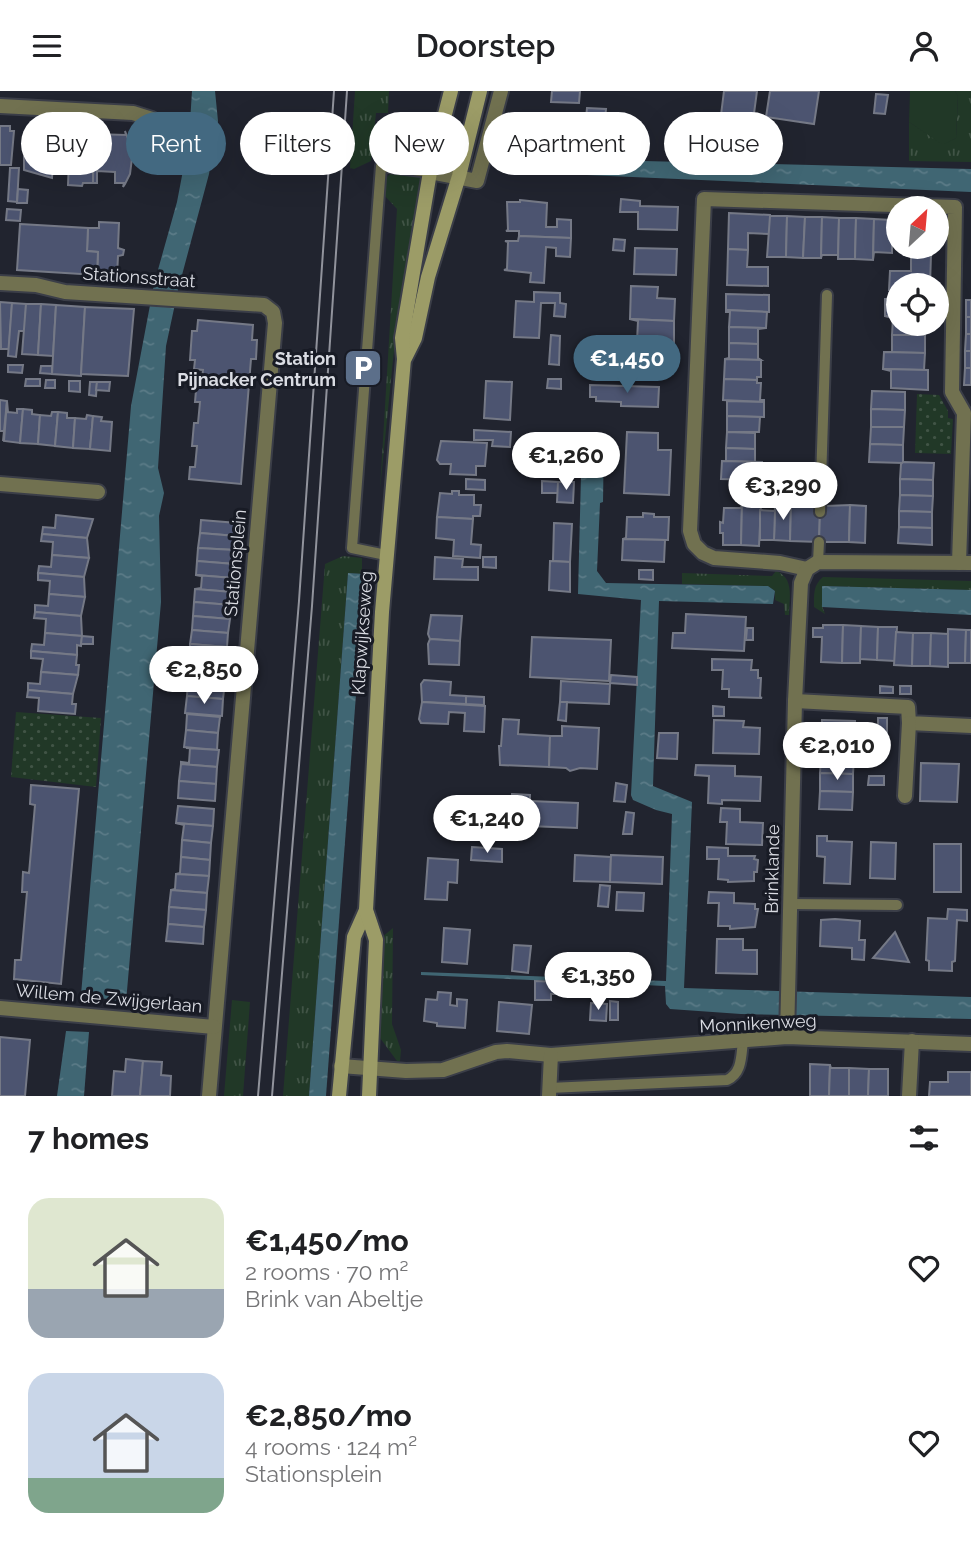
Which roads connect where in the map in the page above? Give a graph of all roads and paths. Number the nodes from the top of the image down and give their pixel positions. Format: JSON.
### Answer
{"nodes":[{"id":1,"x":451,"y":91,"type":"edge"},
{"id":2,"x":480,"y":91,"type":"edge"},
{"id":3,"x":501,"y":91,"type":"edge"},
{"id":4,"x":0,"y":106,"type":"edge"},
{"id":5,"x":446,"y":112,"type":"edge"},
{"id":6,"x":126,"y":113,"type":"edge"},
{"id":7,"x":380,"y":175,"type":"edge"},
{"id":8,"x":429,"y":175,"type":"edge"},
{"id":9,"x":452,"y":175,"type":"edge"},
{"id":10,"x":459,"y":176,"type":"junction"},
{"id":11,"x":0,"y":283,"type":"edge"},
{"id":12,"x":827,"y":295,"type":"dead end"},
{"id":13,"x":273,"y":311,"type":"joint"},
{"id":14,"x":404,"y":359,"type":"junction"},
{"id":15,"x":0,"y":484,"type":"edge"},
{"id":16,"x":98,"y":492,"type":"dead end"},
{"id":17,"x":820,"y":512,"type":"dead end"},
{"id":18,"x":819,"y":542,"type":"dead end"},
{"id":19,"x":386,"y":555,"type":"junction"},
{"id":20,"x":965,"y":563,"type":"edge"},
{"id":21,"x":813,"y":566,"type":"junction"},
{"id":22,"x":795,"y":701,"type":"junction"},
{"id":23,"x":909,"y":723,"type":"junction"},
{"id":24,"x":971,"y":726,"type":"edge"},
{"id":25,"x":905,"y":796,"type":"dead end"},
{"id":26,"x":790,"y":904,"type":"junction"},
{"id":27,"x":897,"y":905,"type":"dead end"},
{"id":28,"x":366,"y":911,"type":"junction"},
{"id":29,"x":0,"y":1008,"type":"edge"},
{"id":30,"x":214,"y":1027,"type":"junction"},
{"id":31,"x":787,"y":1037,"type":"junction"},
{"id":32,"x":743,"y":1041,"type":"junction"},
{"id":33,"x":912,"y":1041,"type":"junction"},
{"id":34,"x":971,"y":1044,"type":"edge"},
{"id":35,"x":551,"y":1055,"type":"junction"},
{"id":36,"x":341,"y":1066,"type":"junction"},
{"id":37,"x":372,"y":1068,"type":"junction"},
{"id":38,"x":549,"y":1092,"type":"edge"},
{"id":39,"x":209,"y":1096,"type":"edge"},
{"id":40,"x":339,"y":1096,"type":"edge"},
{"id":41,"x":369,"y":1096,"type":"edge"},
{"id":42,"x":909,"y":1096,"type":"edge"}],
"edges":[{"from":1,"to":5,"type":"main road","name":"Klapwijkseweg"},
{"from":2,"to":10,"type":"main road","name":"Klapwijkseweg"},
{"from":3,"to":10,"type":"street"},
{"from":4,"to":6,"type":"street"},
{"from":7,"to":19,"type":"lane"},
{"from":8,"to":14,"type":"main road","name":"Klapwijkseweg"},
{"from":9,"to":10,"type":"street"},
{"from":10,"to":14,"type":"main road","name":"Klapwijkseweg"},
{"from":11,"to":13,"type":"street","name":"Stationsstraat"},
{"from":12,"to":17,"type":"lane"},
{"from":13,"to":30,"type":"street","name":"Stationsplein"},
{"from":14,"to":19,"type":"main road","name":"Klapwijkseweg"},
{"from":15,"to":16,"type":"street"},
{"from":18,"to":21,"type":"lane"},
{"from":19,"to":28,"type":"main road","name":"Klapwijkseweg"},
{"from":20,"to":21,"type":"street"},
{"from":20,"to":21,"type":"street"},
{"from":21,"to":22,"type":"street","name":"Brinklande"},
{"from":22,"to":23,"type":"street"},
{"from":22,"to":26,"type":"street","name":"Brinklande"},
{"from":23,"to":24,"type":"street"},
{"from":23,"to":25,"type":"street"},
{"from":26,"to":27,"type":"lane"},
{"from":26,"to":31,"type":"street","name":"Brinklande"},
{"from":28,"to":36,"type":"main road","name":"Klapwijkseweg"},
{"from":28,"to":37,"type":"main road","name":"Klapwijkseweg"},
{"from":29,"to":30,"type":"street","name":"Willem de Zwijgerlaan"},
{"from":30,"to":39,"type":"street","name":"Stationsplein"},
{"from":31,"to":32,"type":"street","name":"Monnikenweg"},
{"from":31,"to":33,"type":"street","name":"Monnikenweg"},
{"from":32,"to":35,"type":"street","name":"Monnikenweg"},
{"from":32,"to":38,"type":"lane"},
{"from":33,"to":34,"type":"street","name":"Monnikenweg"},
{"from":33,"to":42,"type":"street"},
{"from":35,"to":37,"type":"street","name":"Monnikenweg"},
{"from":35,"to":38,"type":"street"},
{"from":36,"to":37,"type":"street","name":"Monnikenweg"},
{"from":36,"to":40,"type":"main road","name":"Klapwijkseweg"},
{"from":37,"to":41,"type":"main road","name":"Klapwijkseweg"}]}
